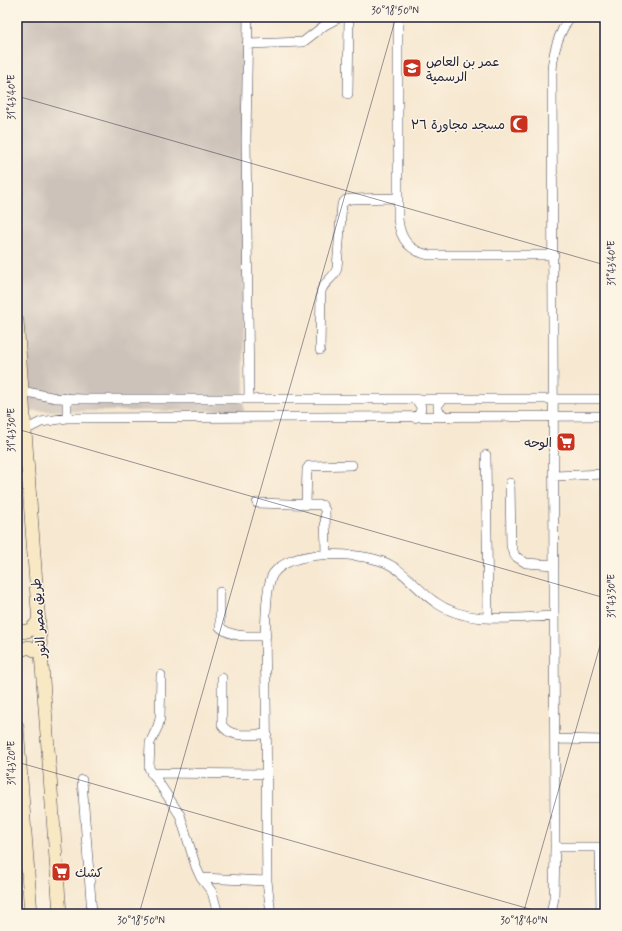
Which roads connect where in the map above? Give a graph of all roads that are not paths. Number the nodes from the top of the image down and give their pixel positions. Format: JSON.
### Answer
{"nodes":[{"id":1,"x":248,"y":17,"type":"edge"},
{"id":2,"x":340,"y":17,"type":"edge"},
{"id":3,"x":349,"y":17,"type":"edge"},
{"id":4,"x":398,"y":17,"type":"edge"},
{"id":5,"x":570,"y":17,"type":"edge"},
{"id":6,"x":325,"y":21,"type":"edge"},
{"id":7,"x":247,"y":44,"type":"junction"},
{"id":8,"x":348,"y":94,"type":"dead end"},
{"id":9,"x":398,"y":198,"type":"junction"},
{"id":10,"x":554,"y":255,"type":"junction"},
{"id":11,"x":17,"y":321,"type":"edge"},
{"id":12,"x":320,"y":350,"type":"dead end"},
{"id":13,"x":22,"y":391,"type":"junction"},
{"id":14,"x":67,"y":398,"type":"junction"},
{"id":15,"x":248,"y":398,"type":"junction"},
{"id":16,"x":554,"y":398,"type":"junction"},
{"id":17,"x":416,"y":399,"type":"junction"},
{"id":18,"x":605,"y":399,"type":"edge"},
{"id":19,"x":442,"y":400,"type":"junction"},
{"id":20,"x":554,"y":416,"type":"junction"},
{"id":21,"x":605,"y":416,"type":"edge"},
{"id":22,"x":446,"y":417,"type":"junction"},
{"id":23,"x":67,"y":418,"type":"junction"},
{"id":24,"x":415,"y":418,"type":"junction"},
{"id":25,"x":25,"y":430,"type":"junction"},
{"id":26,"x":486,"y":455,"type":"dead end"},
{"id":27,"x":352,"y":465,"type":"dead end"},
{"id":28,"x":605,"y":474,"type":"edge"},
{"id":29,"x":554,"y":476,"type":"junction"},
{"id":30,"x":510,"y":483,"type":"dead end"},
{"id":31,"x":257,"y":503,"type":"dead end"},
{"id":32,"x":306,"y":504,"type":"junction"},
{"id":33,"x":326,"y":555,"type":"junction"},
{"id":34,"x":554,"y":565,"type":"junction"},
{"id":35,"x":220,"y":592,"type":"dead end"},
{"id":36,"x":554,"y":616,"type":"junction"},
{"id":37,"x":488,"y":617,"type":"junction"},
{"id":38,"x":38,"y":621,"type":"junction"},
{"id":39,"x":17,"y":631,"type":"edge"},
{"id":40,"x":266,"y":636,"type":"junction"},
{"id":41,"x":17,"y":651,"type":"edge"},
{"id":42,"x":40,"y":653,"type":"junction"},
{"id":43,"x":160,"y":675,"type":"dead end"},
{"id":44,"x":222,"y":678,"type":"dead end"},
{"id":45,"x":17,"y":726,"type":"edge"},
{"id":46,"x":267,"y":734,"type":"junction"},
{"id":47,"x":555,"y":739,"type":"junction"},
{"id":48,"x":605,"y":740,"type":"edge"},
{"id":49,"x":151,"y":774,"type":"junction"},
{"id":50,"x":266,"y":774,"type":"junction"},
{"id":51,"x":82,"y":780,"type":"dead end"},
{"id":52,"x":555,"y":847,"type":"junction"},
{"id":53,"x":603,"y":847,"type":"edge"},
{"id":54,"x":201,"y":878,"type":"junction"},
{"id":55,"x":267,"y":881,"type":"junction"},
{"id":56,"x":31,"y":914,"type":"edge"},
{"id":57,"x":60,"y":914,"type":"edge"},
{"id":58,"x":92,"y":914,"type":"edge"},
{"id":59,"x":218,"y":914,"type":"edge"},
{"id":60,"x":270,"y":914,"type":"edge"},
{"id":61,"x":551,"y":914,"type":"edge"},
{"id":62,"x":601,"y":914,"type":"edge"}],
"edges":[{"from":1,"to":7,"type":"street"},
{"from":2,"to":6,"type":"street"},
{"from":3,"to":8,"type":"street"},
{"from":4,"to":9,"type":"street"},
{"from":5,"to":10,"type":"street"},
{"from":6,"to":7,"type":"street"},
{"from":7,"to":15,"type":"street"},
{"from":9,"to":10,"type":"street"},
{"from":9,"to":12,"type":"street"},
{"from":10,"to":16,"type":"street"},
{"from":11,"to":13,"type":"street","name":"طريق مصر النور"},
{"from":13,"to":14,"type":"street"},
{"from":13,"to":25,"type":"street","name":"طريق مصر النور"},
{"from":14,"to":15,"type":"street"},
{"from":14,"to":23,"type":"street"},
{"from":15,"to":17,"type":"street"},
{"from":16,"to":18,"type":"street"},
{"from":16,"to":19,"type":"street"},
{"from":16,"to":20,"type":"street"},
{"from":17,"to":19,"type":"street"},
{"from":17,"to":24,"type":"street"},
{"from":19,"to":22,"type":"street"},
{"from":20,"to":21,"type":"street"},
{"from":20,"to":22,"type":"street"},
{"from":20,"to":29,"type":"street"},
{"from":22,"to":24,"type":"street"},
{"from":23,"to":24,"type":"street"},
{"from":23,"to":25,"type":"street"},
{"from":25,"to":38,"type":"street","name":"طريق مصر النور"},
{"from":26,"to":37,"type":"street"},
{"from":27,"to":32,"type":"street"},
{"from":28,"to":29,"type":"street"},
{"from":29,"to":34,"type":"street"},
{"from":30,"to":34,"type":"street"},
{"from":31,"to":32,"type":"street"},
{"from":32,"to":33,"type":"street"},
{"from":33,"to":37,"type":"street"},
{"from":33,"to":40,"type":"street"},
{"from":34,"to":36,"type":"street"},
{"from":35,"to":40,"type":"street"},
{"from":36,"to":37,"type":"street"},
{"from":36,"to":47,"type":"street"},
{"from":38,"to":39,"type":"street"},
{"from":38,"to":42,"type":"street","name":"طريق مصر النور"},
{"from":40,"to":46,"type":"street"},
{"from":41,"to":42,"type":"street"},
{"from":42,"to":57,"type":"street","name":"طريق مصر النور"},
{"from":43,"to":49,"type":"street"},
{"from":44,"to":46,"type":"street"},
{"from":45,"to":56,"type":"street"},
{"from":46,"to":50,"type":"street"},
{"from":47,"to":48,"type":"street"},
{"from":47,"to":52,"type":"street"},
{"from":49,"to":50,"type":"street"},
{"from":49,"to":54,"type":"street"},
{"from":50,"to":55,"type":"street"},
{"from":51,"to":58,"type":"street"},
{"from":52,"to":53,"type":"street"},
{"from":52,"to":61,"type":"street"},
{"from":53,"to":62,"type":"street"},
{"from":54,"to":55,"type":"street"},
{"from":54,"to":59,"type":"street"},
{"from":55,"to":60,"type":"street"}]}
